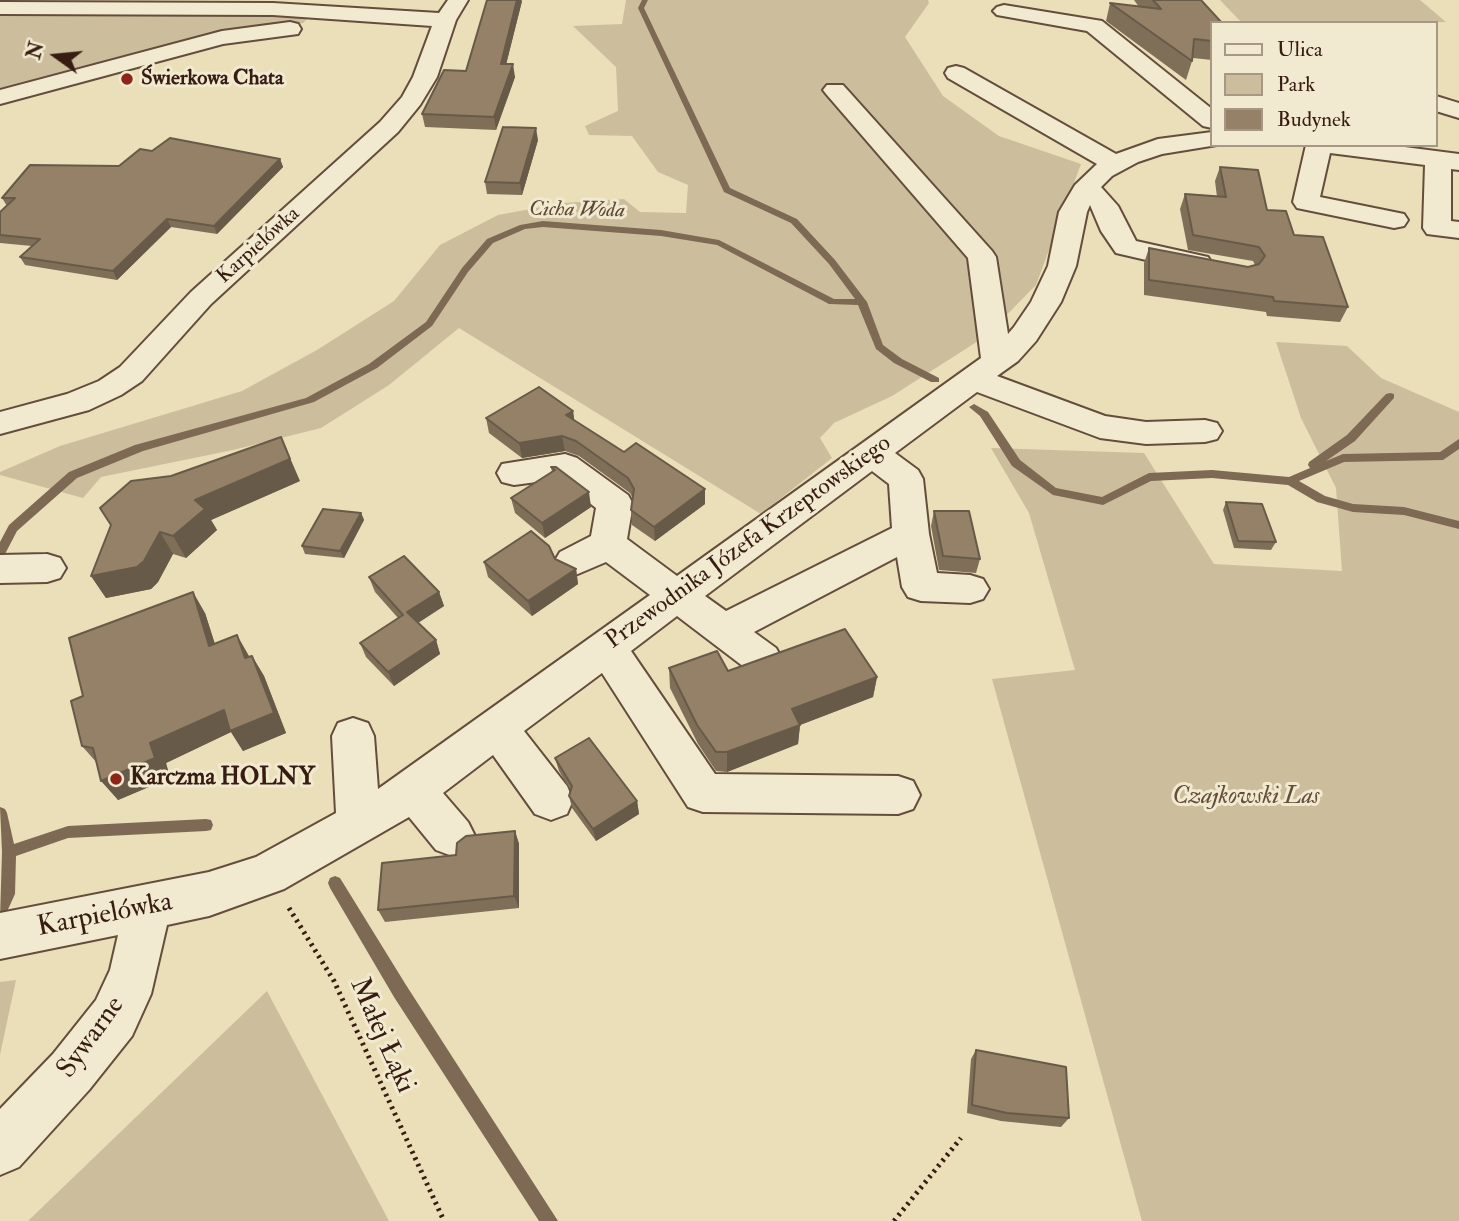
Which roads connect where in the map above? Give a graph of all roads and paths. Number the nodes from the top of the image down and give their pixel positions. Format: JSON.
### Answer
{"nodes":[{"id":1,"x":1080,"y":4,"type":"dead end"},
{"id":2,"x":273,"y":5,"type":"edge"},
{"id":3,"x":0,"y":8,"type":"edge"},
{"id":4,"x":452,"y":10,"type":"edge"},
{"id":5,"x":1004,"y":11,"type":"dead end"},
{"id":6,"x":345,"y":13,"type":"junction"},
{"id":7,"x":1094,"y":26,"type":"junction"},
{"id":8,"x":956,"y":73,"type":"dead end"},
{"id":9,"x":835,"y":90,"type":"dead end"},
{"id":10,"x":0,"y":97,"type":"edge"},
{"id":11,"x":1438,"y":104,"type":"edge"},
{"id":12,"x":1459,"y":111,"type":"edge"},
{"id":13,"x":1210,"y":119,"type":"edge"},
{"id":14,"x":1210,"y":139,"type":"edge"},
{"id":15,"x":1319,"y":147,"type":"edge"},
{"id":16,"x":1342,"y":147,"type":"edge"},
{"id":17,"x":1448,"y":160,"type":"edge"},
{"id":18,"x":1115,"y":164,"type":"junction"},
{"id":19,"x":1084,"y":191,"type":"junction"},
{"id":20,"x":1394,"y":220,"type":"dead end"},
{"id":21,"x":1459,"y":230,"type":"edge"},
{"id":22,"x":1229,"y":268,"type":"edge"},
{"id":23,"x":985,"y":371,"type":"junction"},
{"id":24,"x":0,"y":424,"type":"edge"},
{"id":25,"x":1205,"y":430,"type":"dead end"},
{"id":26,"x":871,"y":453,"type":"junction"},
{"id":27,"x":514,"y":473,"type":"dead end"},
{"id":28,"x":911,"y":534,"type":"junction"},
{"id":29,"x":608,"y":544,"type":"junction"},
{"id":30,"x":573,"y":562,"type":"dead end"},
{"id":31,"x":970,"y":589,"type":"dead end"},
{"id":32,"x":676,"y":596,"type":"junction"},
{"id":33,"x":723,"y":630,"type":"junction"},
{"id":34,"x":607,"y":647,"type":"junction"},
{"id":35,"x":762,"y":659,"type":"edge"},
{"id":36,"x":497,"y":728,"type":"junction"},
{"id":37,"x":353,"y":736,"type":"dead end"},
{"id":38,"x":413,"y":790,"type":"junction"},
{"id":39,"x":898,"y":795,"type":"dead end"},
{"id":40,"x":551,"y":800,"type":"dead end"},
{"id":41,"x":359,"y":824,"type":"junction"},
{"id":42,"x":452,"y":836,"type":"dead end"},
{"id":43,"x":268,"y":874,"type":"junction"},
{"id":44,"x":209,"y":894,"type":"joint"},
{"id":45,"x":147,"y":909,"type":"junction"},
{"id":46,"x":16,"y":933,"type":"edge"},
{"id":47,"x":961,"y":1138,"type":"dead end"},
{"id":48,"x":0,"y":1148,"type":"edge"},
{"id":49,"x":444,"y":1221,"type":"edge"},
{"id":50,"x":894,"y":1221,"type":"edge"}],
"edges":[{"from":1,"to":7,"type":"street"},
{"from":2,"to":3,"type":"street"},
{"from":2,"to":6,"type":"street"},
{"from":4,"to":6,"type":"street"},
{"from":4,"to":24,"type":"street","name":"Karpielówka"},
{"from":5,"to":7,"type":"street"},
{"from":6,"to":10,"type":"street"},
{"from":7,"to":13,"type":"street"},
{"from":8,"to":18,"type":"street"},
{"from":9,"to":23,"type":"street"},
{"from":11,"to":12,"type":"street"},
{"from":14,"to":18,"type":"street","name":"Przewodnika Józefa Krzeptowskiego"},
{"from":15,"to":20,"type":"street"},
{"from":16,"to":17,"type":"street"},
{"from":17,"to":21,"type":"street"},
{"from":18,"to":19,"type":"street","name":"Przewodnika Józefa Krzeptowskiego"},
{"from":19,"to":22,"type":"street"},
{"from":19,"to":23,"type":"street","name":"Przewodnika Józefa Krzeptowskiego"},
{"from":23,"to":25,"type":"street"},
{"from":23,"to":26,"type":"street","name":"Przewodnika Józefa Krzeptowskiego"},
{"from":26,"to":28,"type":"street"},
{"from":26,"to":32,"type":"street","name":"Przewodnika Józefa Krzeptowskiego"},
{"from":27,"to":29,"type":"street"},
{"from":28,"to":31,"type":"street"},
{"from":28,"to":33,"type":"street"},
{"from":29,"to":30,"type":"street"},
{"from":29,"to":32,"type":"street"},
{"from":32,"to":33,"type":"street"},
{"from":32,"to":34,"type":"street","name":"Przewodnika Józefa Krzeptowskiego"},
{"from":33,"to":35,"type":"street"},
{"from":34,"to":36,"type":"street","name":"Przewodnika Józefa Krzeptowskiego"},
{"from":34,"to":39,"type":"street"},
{"from":36,"to":38,"type":"street","name":"Przewodnika Józefa Krzeptowskiego"},
{"from":36,"to":40,"type":"street"},
{"from":37,"to":41,"type":"street"},
{"from":38,"to":41,"type":"street","name":"Przewodnika Józefa Krzeptowskiego"},
{"from":38,"to":42,"type":"street"},
{"from":41,"to":43,"type":"street","name":"Przewodnika Józefa Krzeptowskiego"},
{"from":43,"to":44,"type":"street","name":"Przewodnika Józefa Krzeptowskiego"},
{"from":43,"to":49,"type":"path","name":"Małej Łąki"},
{"from":44,"to":45,"type":"street","name":"Karpielówka"},
{"from":45,"to":46,"type":"street","name":"Karpielówka"},
{"from":45,"to":48,"type":"street","name":"Sywarne"},
{"from":47,"to":50,"type":"path"}]}
